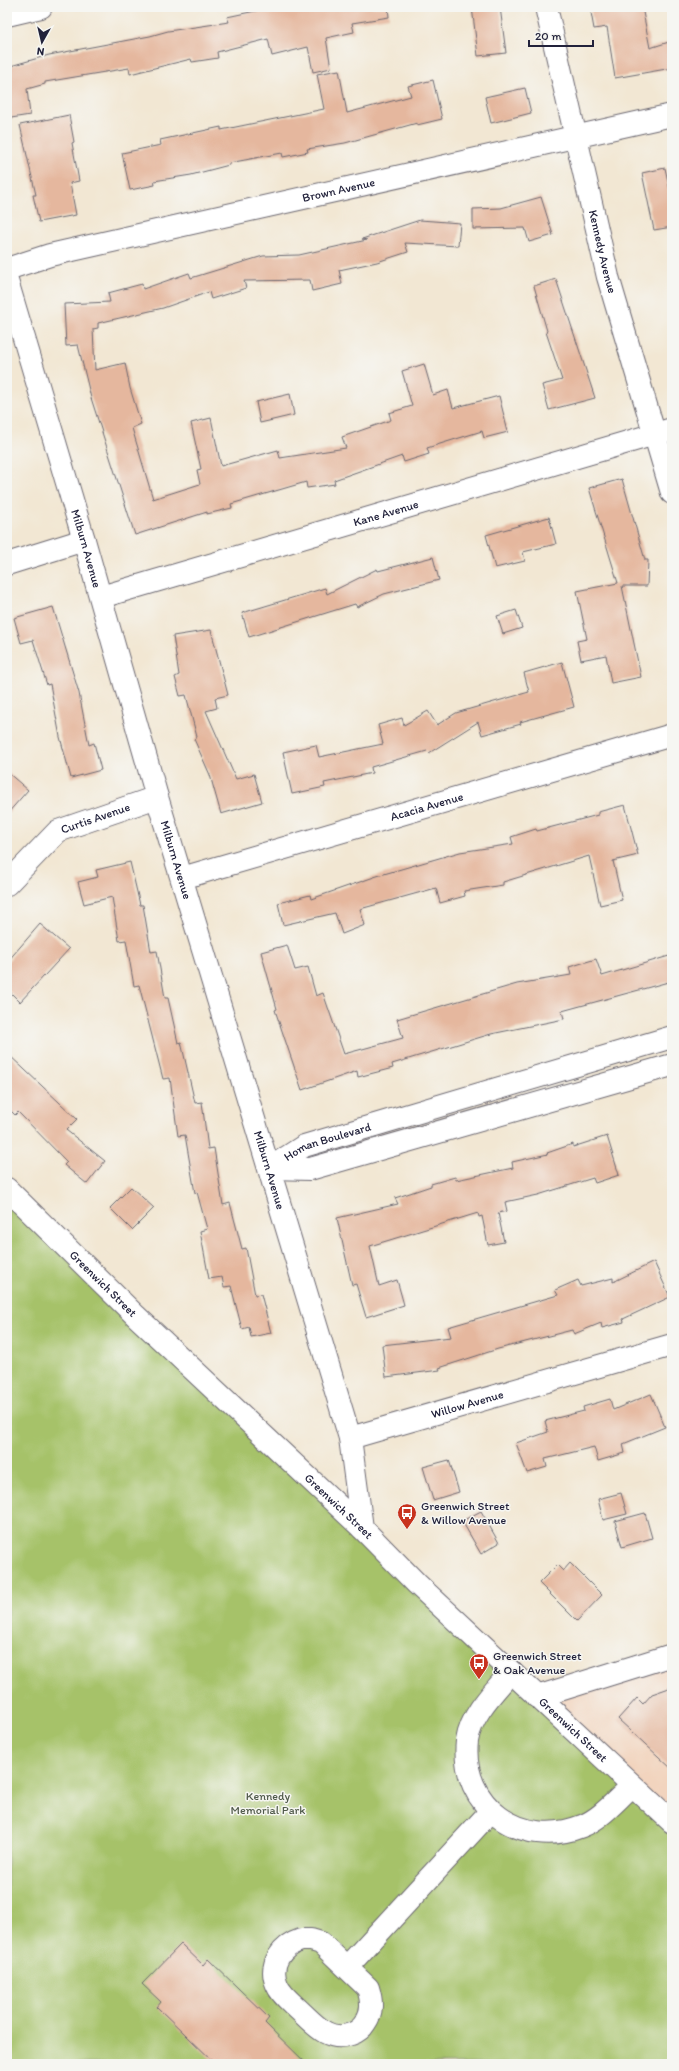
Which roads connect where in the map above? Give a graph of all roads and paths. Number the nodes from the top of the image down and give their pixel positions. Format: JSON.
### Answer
{"nodes":[{"id":1,"x":42,"y":7,"type":"edge"},
{"id":2,"x":546,"y":7,"type":"edge"},
{"id":3,"x":7,"y":15,"type":"edge"},
{"id":4,"x":672,"y":115,"type":"edge"},
{"id":5,"x":575,"y":136,"type":"junction"},
{"id":6,"x":7,"y":270,"type":"edge"},
{"id":7,"x":7,"y":280,"type":"edge"},
{"id":8,"x":663,"y":431,"type":"edge"},
{"id":9,"x":672,"y":493,"type":"edge"},
{"id":10,"x":84,"y":540,"type":"junction"},
{"id":11,"x":7,"y":564,"type":"edge"},
{"id":12,"x":101,"y":597,"type":"junction"},
{"id":13,"x":672,"y":735,"type":"edge"},
{"id":14,"x":157,"y":797,"type":"junction"},
{"id":15,"x":182,"y":878,"type":"junction"},
{"id":16,"x":7,"y":884,"type":"edge"},
{"id":17,"x":672,"y":1037,"type":"edge"},
{"id":18,"x":672,"y":1065,"type":"edge"},
{"id":19,"x":270,"y":1168,"type":"junction"},
{"id":20,"x":7,"y":1189,"type":"edge"},
{"id":21,"x":672,"y":1345,"type":"edge"},
{"id":22,"x":350,"y":1438,"type":"junction"},
{"id":23,"x":362,"y":1528,"type":"junction"},
{"id":24,"x":672,"y":1654,"type":"edge"},
{"id":25,"x":511,"y":1672,"type":"junction"},
{"id":26,"x":537,"y":1697,"type":"junction"},
{"id":27,"x":632,"y":1786,"type":"junction"},
{"id":28,"x":491,"y":1811,"type":"junction"},
{"id":29,"x":672,"y":1822,"type":"edge"},
{"id":30,"x":347,"y":1967,"type":"junction"}],
"edges":[{"from":1,"to":3,"type":"street"},
{"from":2,"to":5,"type":"street","name":"Kennedy Avenue"},
{"from":4,"to":5,"type":"street","name":"Brown Avenue"},
{"from":5,"to":6,"type":"street","name":"Brown Avenue"},
{"from":5,"to":8,"type":"street","name":"Kennedy Avenue"},
{"from":7,"to":10,"type":"street","name":"Milburn Avenue"},
{"from":8,"to":9,"type":"street","name":"Kennedy Avenue"},
{"from":8,"to":12,"type":"street","name":"Kane Avenue"},
{"from":10,"to":11,"type":"street"},
{"from":10,"to":12,"type":"street","name":"Milburn Avenue"},
{"from":12,"to":14,"type":"street","name":"Milburn Avenue"},
{"from":13,"to":15,"type":"street","name":"Acacia Avenue"},
{"from":14,"to":15,"type":"street","name":"Milburn Avenue"},
{"from":14,"to":16,"type":"street","name":"Curtis Avenue"},
{"from":15,"to":19,"type":"street","name":"Milburn Avenue"},
{"from":17,"to":19,"type":"street","name":"Homan Boulevard"},
{"from":18,"to":19,"type":"street","name":"Homan Boulevard"},
{"from":19,"to":22,"type":"street","name":"Milburn Avenue"},
{"from":20,"to":23,"type":"street","name":"Greenwich Street"},
{"from":21,"to":22,"type":"street","name":"Willow Avenue"},
{"from":22,"to":23,"type":"street"},
{"from":23,"to":25,"type":"street","name":"Greenwich Street"},
{"from":24,"to":26,"type":"street"},
{"from":25,"to":26,"type":"street","name":"Greenwich Street"},
{"from":25,"to":28,"type":"street"},
{"from":26,"to":27,"type":"street","name":"Greenwich Street"},
{"from":27,"to":28,"type":"street"},
{"from":27,"to":29,"type":"street","name":"Greenwich Street"},
{"from":28,"to":30,"type":"street"},
{"from":30,"to":30,"type":"street"}]}
